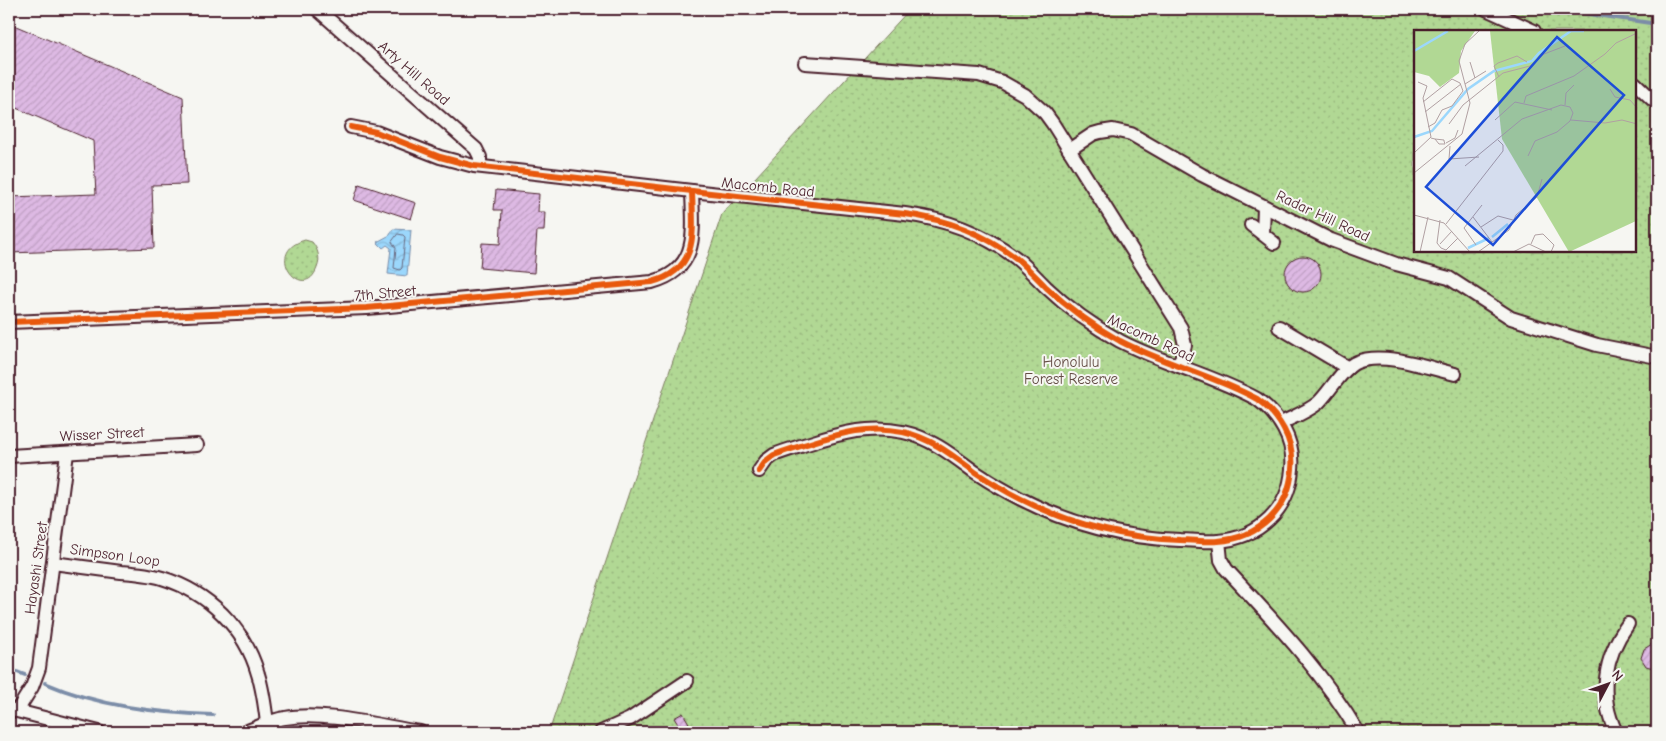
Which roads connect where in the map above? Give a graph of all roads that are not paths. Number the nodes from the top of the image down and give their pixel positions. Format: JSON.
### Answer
{"nodes":[{"id":1,"x":318,"y":9,"type":"edge"},
{"id":2,"x":1486,"y":9,"type":"edge"},
{"id":3,"x":1532,"y":30,"type":"edge"},
{"id":4,"x":806,"y":64,"type":"dead end"},
{"id":5,"x":1636,"y":84,"type":"edge"},
{"id":6,"x":1654,"y":101,"type":"dead end"},
{"id":7,"x":351,"y":127,"type":"dead end"},
{"id":8,"x":1069,"y":150,"type":"junction"},
{"id":9,"x":480,"y":166,"type":"junction"},
{"id":10,"x":692,"y":192,"type":"junction"},
{"id":11,"x":1264,"y":207,"type":"junction"},
{"id":12,"x":1252,"y":224,"type":"dead end"},
{"id":13,"x":1263,"y":234,"type":"junction"},
{"id":14,"x":1274,"y":243,"type":"dead end"},
{"id":15,"x":9,"y":322,"type":"edge"},
{"id":16,"x":1279,"y":327,"type":"dead end"},
{"id":17,"x":1657,"y":357,"type":"edge"},
{"id":18,"x":1179,"y":366,"type":"junction"},
{"id":19,"x":1348,"y":368,"type":"junction"},
{"id":20,"x":1455,"y":374,"type":"dead end"},
{"id":21,"x":1280,"y":423,"type":"junction"},
{"id":22,"x":197,"y":445,"type":"dead end"},
{"id":23,"x":67,"y":453,"type":"junction"},
{"id":24,"x":9,"y":456,"type":"edge"},
{"id":25,"x":759,"y":471,"type":"dead end"},
{"id":26,"x":1219,"y":541,"type":"junction"},
{"id":27,"x":53,"y":563,"type":"junction"},
{"id":28,"x":1628,"y":624,"type":"dead end"},
{"id":29,"x":687,"y":682,"type":"dead end"},
{"id":30,"x":13,"y":710,"type":"edge"},
{"id":31,"x":267,"y":723,"type":"junction"},
{"id":32,"x":99,"y":732,"type":"edge"},
{"id":33,"x":245,"y":732,"type":"edge"},
{"id":34,"x":420,"y":732,"type":"edge"},
{"id":35,"x":601,"y":732,"type":"edge"},
{"id":36,"x":1358,"y":732,"type":"edge"},
{"id":37,"x":1616,"y":732,"type":"edge"}],
"edges":[{"from":1,"to":9,"type":"street","name":"Arty Hill Road"},
{"from":2,"to":3,"type":"street"},
{"from":4,"to":8,"type":"street"},
{"from":5,"to":6,"type":"street"},
{"from":7,"to":9,"type":"street","name":"Macomb Road"},
{"from":8,"to":11,"type":"street","name":"Radar Hill Road"},
{"from":8,"to":18,"type":"street"},
{"from":9,"to":10,"type":"street","name":"Macomb Road"},
{"from":10,"to":15,"type":"street","name":"7th Street"},
{"from":10,"to":18,"type":"street","name":"Macomb Road"},
{"from":11,"to":13,"type":"street"},
{"from":11,"to":17,"type":"street","name":"Radar Hill Road"},
{"from":12,"to":13,"type":"street"},
{"from":13,"to":14,"type":"street"},
{"from":16,"to":19,"type":"street"},
{"from":18,"to":21,"type":"street","name":"Macomb Road"},
{"from":19,"to":20,"type":"street"},
{"from":19,"to":21,"type":"street"},
{"from":21,"to":26,"type":"street","name":"Macomb Road"},
{"from":22,"to":23,"type":"street","name":"Wisser Street"},
{"from":23,"to":24,"type":"street","name":"Wisser Street"},
{"from":23,"to":27,"type":"street","name":"Hayashi Street"},
{"from":25,"to":26,"type":"street","name":"Macomb Road"},
{"from":26,"to":36,"type":"street"},
{"from":27,"to":30,"type":"street","name":"Hayashi Street"},
{"from":27,"to":31,"type":"street","name":"Simpson Loop"},
{"from":28,"to":37,"type":"street"},
{"from":29,"to":35,"type":"street"},
{"from":30,"to":32,"type":"street"},
{"from":31,"to":33,"type":"street"},
{"from":31,"to":34,"type":"street"}]}
